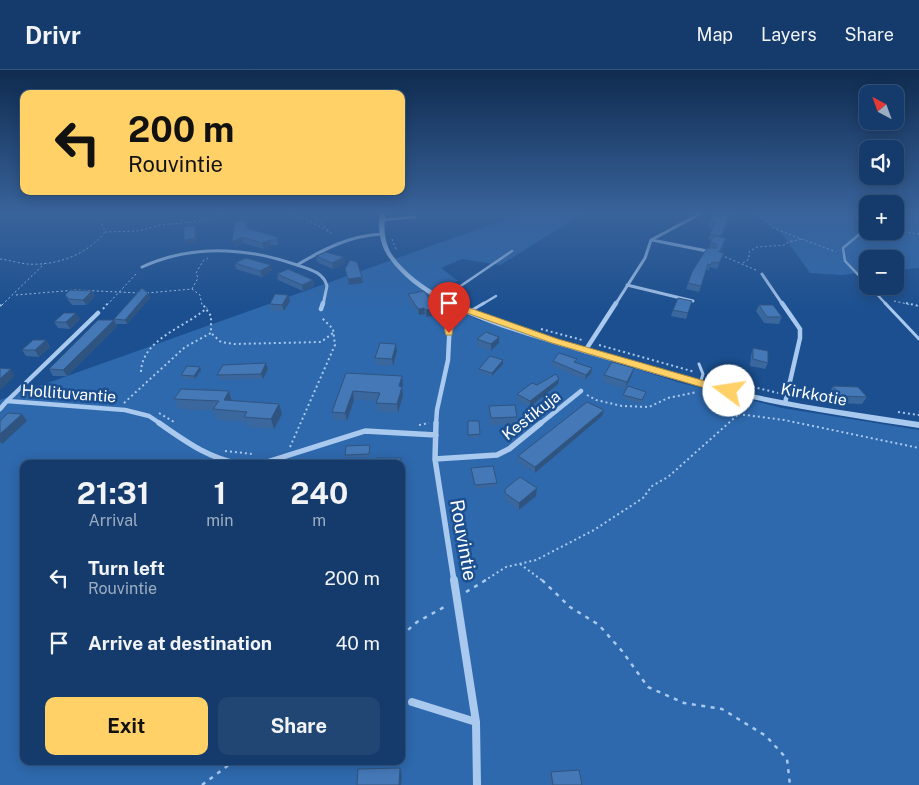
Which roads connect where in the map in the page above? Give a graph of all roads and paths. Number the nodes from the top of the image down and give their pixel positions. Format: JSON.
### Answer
{"nodes":[{"id":1,"x":93,"y":245,"type":"edge"},
{"id":2,"x":330,"y":245,"type":"edge"},
{"id":3,"x":385,"y":245,"type":"edge"},
{"id":4,"x":395,"y":245,"type":"edge"},
{"id":5,"x":648,"y":245,"type":"edge"},
{"id":6,"x":678,"y":245,"type":"edge"},
{"id":7,"x":780,"y":245,"type":"edge"},
{"id":8,"x":819,"y":245,"type":"edge"},
{"id":9,"x":846,"y":245,"type":"edge"},
{"id":10,"x":216,"y":250,"type":"junction"},
{"id":11,"x":397,"y":251,"type":"dead end"},
{"id":12,"x":512,"y":251,"type":"dead end"},
{"id":13,"x":712,"y":252,"type":"joint"},
{"id":14,"x":843,"y":254,"type":"junction"},
{"id":15,"x":0,"y":259,"type":"edge"},
{"id":16,"x":45,"y":263,"type":"junction"},
{"id":17,"x":743,"y":263,"type":"junction"},
{"id":18,"x":297,"y":265,"type":"junction"},
{"id":19,"x":142,"y":267,"type":"joint"},
{"id":20,"x":762,"y":274,"type":"joint"},
{"id":21,"x":859,"y":275,"type":"edge"},
{"id":22,"x":628,"y":286,"type":"junction"},
{"id":23,"x":192,"y":289,"type":"junction"},
{"id":24,"x":121,"y":291,"type":"junction"},
{"id":25,"x":16,"y":295,"type":"junction"},
{"id":26,"x":877,"y":295,"type":"edge"},
{"id":27,"x":496,"y":296,"type":"dead end"},
{"id":28,"x":443,"y":298,"type":"junction"},
{"id":29,"x":880,"y":298,"type":"junction"},
{"id":30,"x":693,"y":301,"type":"edge"},
{"id":31,"x":0,"y":306,"type":"edge"},
{"id":32,"x":919,"y":306,"type":"edge"},
{"id":33,"x":207,"y":308,"type":"junction"},
{"id":34,"x":321,"y":309,"type":"joint"},
{"id":35,"x":467,"y":310,"type":"junction"},
{"id":36,"x":98,"y":313,"type":"joint"},
{"id":37,"x":534,"y":326,"type":"dead end"},
{"id":38,"x":211,"y":333,"type":"junction"},
{"id":39,"x":333,"y":334,"type":"junction"},
{"id":40,"x":919,"y":338,"type":"edge"},
{"id":41,"x":591,"y":342,"type":"junction"},
{"id":42,"x":585,"y":350,"type":"junction"},
{"id":43,"x":699,"y":364,"type":"dead end"},
{"id":44,"x":141,"y":372,"type":"dead end"},
{"id":45,"x":703,"y":374,"type":"junction"},
{"id":46,"x":700,"y":384,"type":"junction"},
{"id":47,"x":581,"y":391,"type":"joint"},
{"id":48,"x":757,"y":397,"type":"junction"},
{"id":49,"x":786,"y":399,"type":"junction"},
{"id":50,"x":8,"y":401,"type":"junction"},
{"id":51,"x":132,"y":405,"type":"dead end"},
{"id":52,"x":0,"y":409,"type":"edge"},
{"id":53,"x":156,"y":412,"type":"dead end"},
{"id":54,"x":892,"y":412,"type":"dead end"},
{"id":55,"x":738,"y":414,"type":"junction"},
{"id":56,"x":919,"y":414,"type":"edge"},
{"id":57,"x":436,"y":421,"type":"junction"},
{"id":58,"x":919,"y":425,"type":"edge"},
{"id":59,"x":179,"y":426,"type":"dead end"},
{"id":60,"x":418,"y":426,"type":"dead end"},
{"id":61,"x":436,"y":434,"type":"junction"},
{"id":62,"x":300,"y":444,"type":"dead end"},
{"id":63,"x":290,"y":448,"type":"junction"},
{"id":64,"x":919,"y":448,"type":"edge"},
{"id":65,"x":285,"y":449,"type":"dead end"},
{"id":66,"x":219,"y":450,"type":"dead end"},
{"id":67,"x":255,"y":454,"type":"dead end"},
{"id":68,"x":434,"y":459,"type":"junction"},
{"id":69,"x":220,"y":460,"type":"edge"},
{"id":70,"x":273,"y":460,"type":"edge"},
{"id":71,"x":520,"y":564,"type":"junction"},
{"id":72,"x":458,"y":599,"type":"junction"},
{"id":73,"x":405,"y":632,"type":"edge"},
{"id":74,"x":412,"y":702,"type":"dead end"},
{"id":75,"x":476,"y":722,"type":"junction"},
{"id":76,"x":229,"y":765,"type":"edge"},
{"id":77,"x":202,"y":785,"type":"edge"},
{"id":78,"x":477,"y":785,"type":"edge"},
{"id":79,"x":790,"y":785,"type":"edge"}],
"edges":[{"from":1,"to":16,"type":"path"},
{"from":2,"to":18,"type":"street"},
{"from":3,"to":28,"type":"street","name":"Kirkkotie"},
{"from":4,"to":11,"type":"path"},
{"from":5,"to":22,"type":"street"},
{"from":6,"to":13,"type":"street"},
{"from":7,"to":17,"type":"path"},
{"from":8,"to":14,"type":"path"},
{"from":9,"to":14,"type":"lane"},
{"from":10,"to":18,"type":"street"},
{"from":10,"to":19,"type":"street"},
{"from":10,"to":23,"type":"path"},
{"from":12,"to":28,"type":"lane"},
{"from":13,"to":17,"type":"path"},
{"from":14,"to":21,"type":"lane"},
{"from":15,"to":16,"type":"path"},
{"from":16,"to":25,"type":"path"},
{"from":17,"to":20,"type":"path"},
{"from":18,"to":34,"type":"street"},
{"from":19,"to":24,"type":"path"},
{"from":20,"to":49,"type":"street"},
{"from":22,"to":30,"type":"street"},
{"from":22,"to":41,"type":"street"},
{"from":23,"to":24,"type":"path"},
{"from":23,"to":33,"type":"path"},
{"from":24,"to":25,"type":"path"},
{"from":24,"to":36,"type":"path"},
{"from":25,"to":31,"type":"path"},
{"from":26,"to":29,"type":"lane"},
{"from":27,"to":35,"type":"lane"},
{"from":28,"to":35,"type":"street","name":"Kirkkotie"},
{"from":29,"to":32,"type":"path"},
{"from":29,"to":40,"type":"lane"},
{"from":33,"to":38,"type":"path"},
{"from":33,"to":44,"type":"path"},
{"from":34,"to":39,"type":"path"},
{"from":35,"to":42,"type":"street","name":"Kirkkotie"},
{"from":35,"to":57,"type":"street","name":"Rouvintie"},
{"from":36,"to":50,"type":"street","name":"Hollituvantie"},
{"from":37,"to":41,"type":"path"},
{"from":38,"to":39,"type":"path"},
{"from":38,"to":51,"type":"path"},
{"from":39,"to":63,"type":"path"},
{"from":41,"to":42,"type":"street"},
{"from":41,"to":45,"type":"path"},
{"from":42,"to":46,"type":"street","name":"Kirkkotie"},
{"from":43,"to":45,"type":"lane"},
{"from":45,"to":46,"type":"lane"},
{"from":45,"to":49,"type":"path"},
{"from":46,"to":47,"type":"path"},
{"from":46,"to":48,"type":"street","name":"Kirkkotie"},
{"from":47,"to":68,"type":"street","name":"Kestikuja"},
{"from":48,"to":49,"type":"street","name":"Kirkkotie"},
{"from":48,"to":55,"type":"path"},
{"from":49,"to":58,"type":"street","name":"Kirkkotie"},
{"from":50,"to":52,"type":"street"},
{"from":50,"to":69,"type":"street","name":"Hollituvantie"},
{"from":53,"to":59,"type":"path"},
{"from":54,"to":56,"type":"path"},
{"from":55,"to":64,"type":"path"},
{"from":55,"to":71,"type":"path"},
{"from":57,"to":60,"type":"path"},
{"from":57,"to":61,"type":"street","name":"Rouvintie"},
{"from":61,"to":68,"type":"street","name":"Rouvintie"},
{"from":61,"to":70,"type":"street"},
{"from":62,"to":63,"type":"path"},
{"from":63,"to":65,"type":"path"},
{"from":66,"to":67,"type":"path"},
{"from":68,"to":72,"type":"street","name":"Rouvintie"},
{"from":71,"to":72,"type":"path"},
{"from":71,"to":79,"type":"path"},
{"from":72,"to":73,"type":"path"},
{"from":72,"to":75,"type":"street","name":"Rouvintie"},
{"from":74,"to":75,"type":"street"},
{"from":75,"to":78,"type":"street","name":"Rouvintie"},
{"from":76,"to":77,"type":"path"}]}
